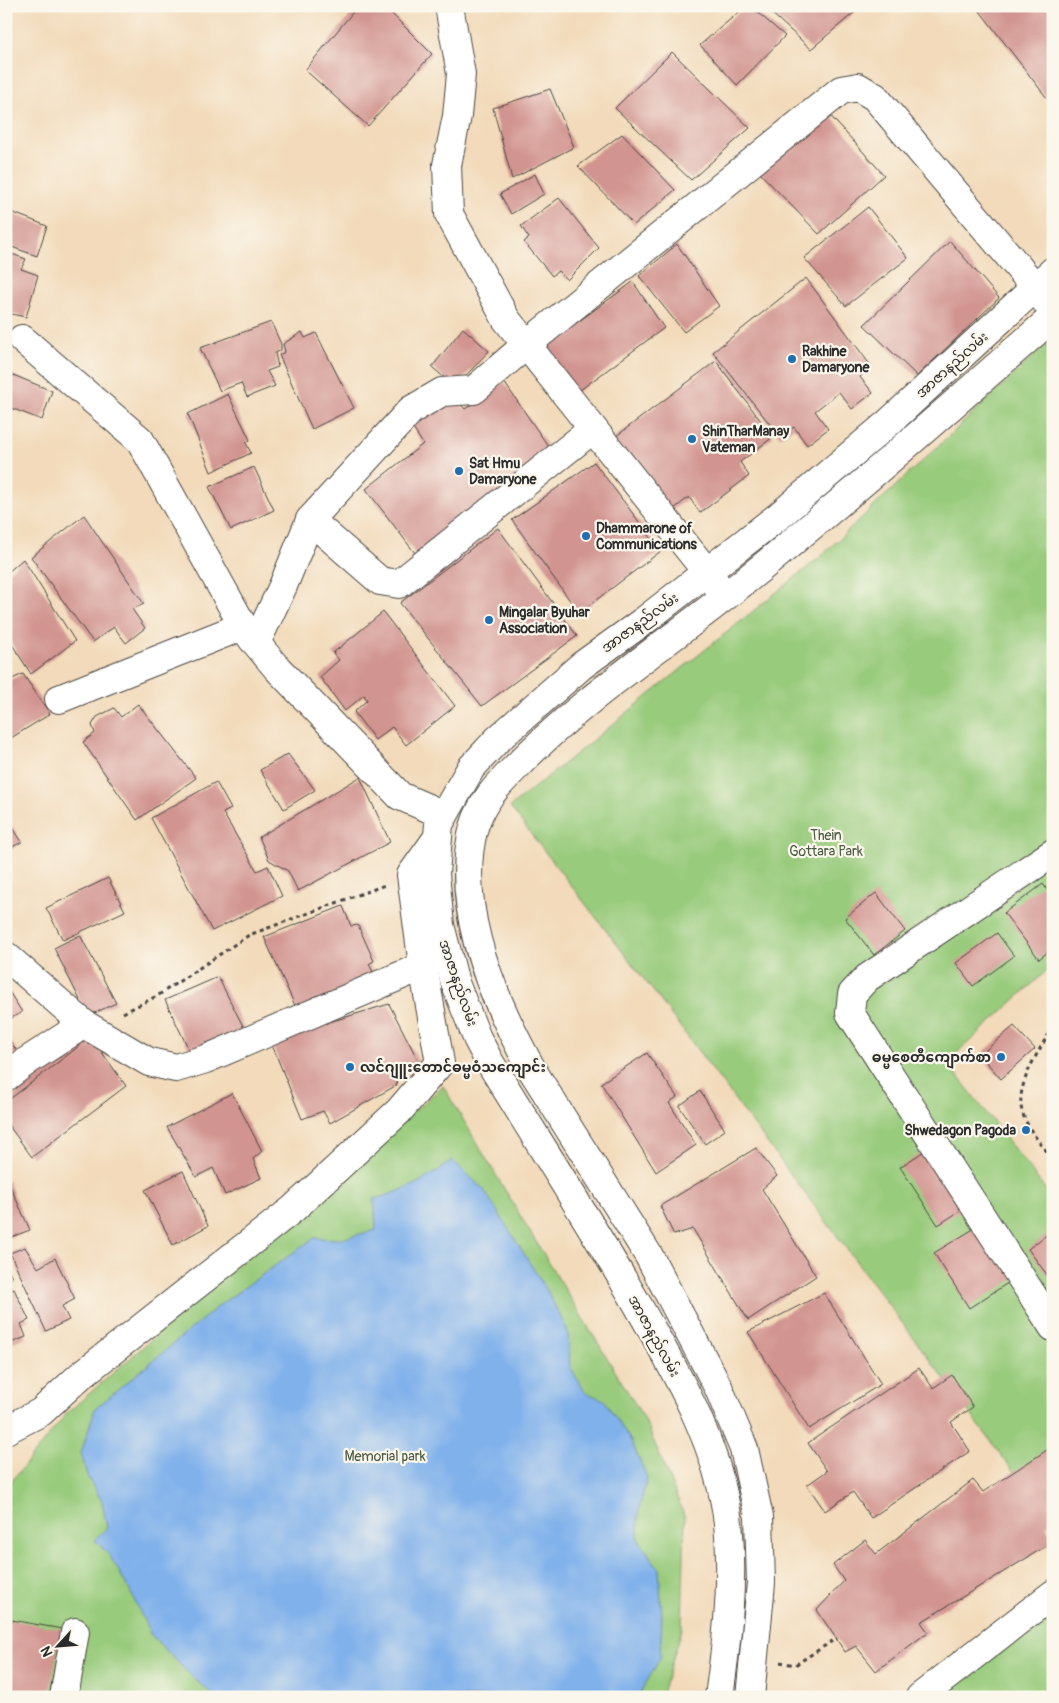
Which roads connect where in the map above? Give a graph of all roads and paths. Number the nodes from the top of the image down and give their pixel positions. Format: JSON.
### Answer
{"nodes":[{"id":1,"x":449,"y":6,"type":"edge"},
{"id":2,"x":1044,"y":279,"type":"edge"},
{"id":3,"x":1053,"y":311,"type":"edge"},
{"id":4,"x":1053,"y":317,"type":"edge"},
{"id":5,"x":22,"y":339,"type":"dead end"},
{"id":6,"x":526,"y":345,"type":"junction"},
{"id":7,"x":594,"y":429,"type":"junction"},
{"id":8,"x":310,"y":520,"type":"junction"},
{"id":9,"x":708,"y":572,"type":"junction"},
{"id":10,"x":726,"y":595,"type":"junction"},
{"id":11,"x":249,"y":634,"type":"junction"},
{"id":12,"x":59,"y":699,"type":"dead end"},
{"id":13,"x":441,"y":826,"type":"junction"},
{"id":14,"x":1053,"y":852,"type":"edge"},
{"id":15,"x":411,"y":875,"type":"junction"},
{"id":16,"x":6,"y":956,"type":"edge"},
{"id":17,"x":423,"y":966,"type":"junction"},
{"id":18,"x":84,"y":1024,"type":"junction"},
{"id":19,"x":1053,"y":1026,"type":"edge"},
{"id":20,"x":518,"y":1045,"type":"junction"},
{"id":21,"x":489,"y":1062,"type":"junction"},
{"id":22,"x":6,"y":1077,"type":"edge"},
{"id":23,"x":1053,"y":1160,"type":"edge"},
{"id":24,"x":649,"y":1256,"type":"junction"},
{"id":25,"x":621,"y":1277,"type":"junction"},
{"id":26,"x":1053,"y":1328,"type":"edge"},
{"id":27,"x":6,"y":1430,"type":"edge"},
{"id":28,"x":759,"y":1517,"type":"junction"},
{"id":29,"x":728,"y":1522,"type":"junction"},
{"id":30,"x":1053,"y":1594,"type":"edge"},
{"id":31,"x":75,"y":1632,"type":"dead end"},
{"id":32,"x":64,"y":1697,"type":"edge"},
{"id":33,"x":719,"y":1697,"type":"edge"},
{"id":34,"x":750,"y":1697,"type":"edge"},
{"id":35,"x":920,"y":1697,"type":"edge"}],
"edges":[{"from":1,"to":6,"type":"street"},
{"from":2,"to":3,"type":"street"},
{"from":2,"to":6,"type":"street"},
{"from":2,"to":9,"type":"street","name":"အာဇာနည်လမ်း"},
{"from":4,"to":10,"type":"street"},
{"from":5,"to":11,"type":"street"},
{"from":6,"to":7,"type":"street"},
{"from":6,"to":8,"type":"street"},
{"from":7,"to":8,"type":"street"},
{"from":7,"to":9,"type":"street"},
{"from":8,"to":11,"type":"street"},
{"from":9,"to":10,"type":"street"},
{"from":9,"to":13,"type":"street","name":"အာဇာနည်လမ်း"},
{"from":10,"to":20,"type":"street"},
{"from":11,"to":12,"type":"street"},
{"from":11,"to":13,"type":"street"},
{"from":13,"to":15,"type":"street"},
{"from":13,"to":21,"type":"street","name":"အာဇာနည်လမ်း"},
{"from":14,"to":26,"type":"street"},
{"from":15,"to":17,"type":"street"},
{"from":15,"to":18,"type":"path"},
{"from":16,"to":18,"type":"street"},
{"from":17,"to":18,"type":"street"},
{"from":17,"to":27,"type":"street"},
{"from":18,"to":22,"type":"street"},
{"from":19,"to":23,"type":"path"},
{"from":20,"to":21,"type":"street"},
{"from":20,"to":24,"type":"street"},
{"from":21,"to":25,"type":"street","name":"အာဇာနည်လမ်း"},
{"from":24,"to":25,"type":"street"},
{"from":24,"to":28,"type":"street"},
{"from":25,"to":29,"type":"street","name":"အာဇာနည်လမ်း"},
{"from":28,"to":29,"type":"street"},
{"from":28,"to":34,"type":"street"},
{"from":29,"to":33,"type":"street","name":"အာဇာနည်လမ်း"},
{"from":30,"to":35,"type":"street"},
{"from":31,"to":32,"type":"street"}]}
